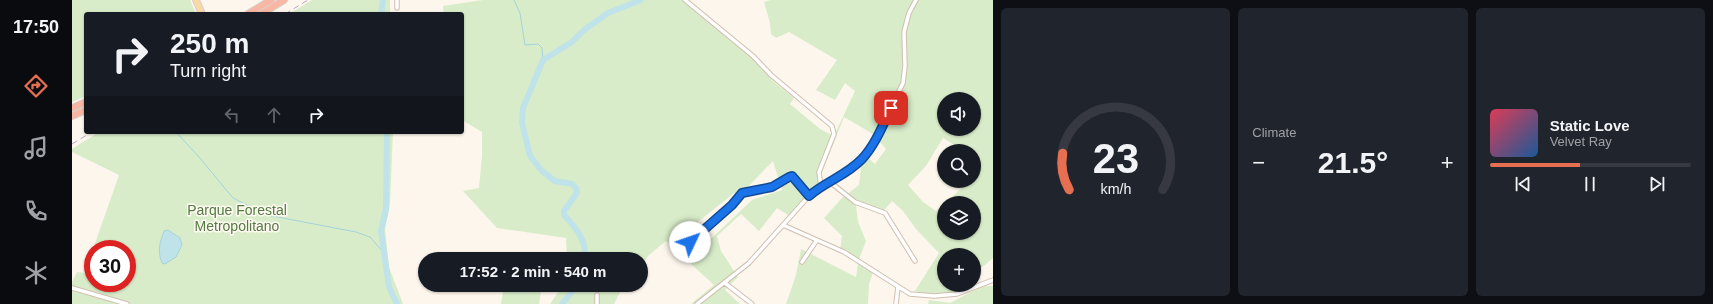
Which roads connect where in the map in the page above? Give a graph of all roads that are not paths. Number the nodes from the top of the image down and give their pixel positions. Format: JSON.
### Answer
{"nodes":[{"id":1,"x":192,"y":0,"type":"edge"},
{"id":2,"x":196,"y":0,"type":"edge"},
{"id":3,"x":271,"y":0,"type":"edge"},
{"id":4,"x":284,"y":0,"type":"edge"},
{"id":5,"x":397,"y":0,"type":"edge"},
{"id":6,"x":688,"y":0,"type":"edge"},
{"id":7,"x":916,"y":0,"type":"edge"},
{"id":8,"x":397,"y":8,"type":"dead end"},
{"id":9,"x":197,"y":12,"type":"edge"},
{"id":10,"x":201,"y":12,"type":"edge"},
{"id":11,"x":251,"y":12,"type":"edge"},
{"id":12,"x":264,"y":12,"type":"edge"},
{"id":13,"x":84,"y":103,"type":"edge"},
{"id":14,"x":72,"y":108,"type":"edge"},
{"id":15,"x":84,"y":111,"type":"edge"},
{"id":16,"x":72,"y":116,"type":"edge"},
{"id":17,"x":830,"y":182,"type":"junction"},
{"id":18,"x":821,"y":187,"type":"junction"},
{"id":19,"x":809,"y":196,"type":"junction"},
{"id":20,"x":783,"y":225,"type":"junction"},
{"id":21,"x":818,"y":240,"type":"junction"},
{"id":22,"x":690,"y":242,"type":"dead end"},
{"id":23,"x":915,"y":261,"type":"dead end"},
{"id":24,"x":802,"y":262,"type":"dead end"},
{"id":25,"x":993,"y":280,"type":"edge"},
{"id":26,"x":724,"y":283,"type":"junction"},
{"id":27,"x":898,"y":286,"type":"junction"},
{"id":28,"x":72,"y":288,"type":"edge"},
{"id":29,"x":597,"y":295,"type":"dead end"},
{"id":30,"x":127,"y":304,"type":"edge"},
{"id":31,"x":597,"y":304,"type":"edge"},
{"id":32,"x":697,"y":304,"type":"edge"},
{"id":33,"x":752,"y":304,"type":"edge"},
{"id":34,"x":896,"y":304,"type":"edge"}],
"edges":[{"from":1,"to":9,"type":"main road"},
{"from":2,"to":10,"type":"main road"},
{"from":3,"to":11,"type":"highway"},
{"from":4,"to":12,"type":"highway"},
{"from":5,"to":8,"type":"street"},
{"from":6,"to":18,"type":"street"},
{"from":7,"to":17,"type":"street"},
{"from":13,"to":14,"type":"highway"},
{"from":15,"to":16,"type":"highway"},
{"from":17,"to":18,"type":"street"},
{"from":17,"to":23,"type":"street"},
{"from":18,"to":19,"type":"street"},
{"from":19,"to":20,"type":"street"},
{"from":19,"to":22,"type":"street"},
{"from":20,"to":21,"type":"street"},
{"from":20,"to":26,"type":"street"},
{"from":21,"to":24,"type":"street"},
{"from":21,"to":27,"type":"street"},
{"from":25,"to":27,"type":"street"},
{"from":26,"to":32,"type":"street"},
{"from":26,"to":33,"type":"street"},
{"from":27,"to":34,"type":"street"},
{"from":28,"to":30,"type":"street"},
{"from":29,"to":31,"type":"street"}]}
